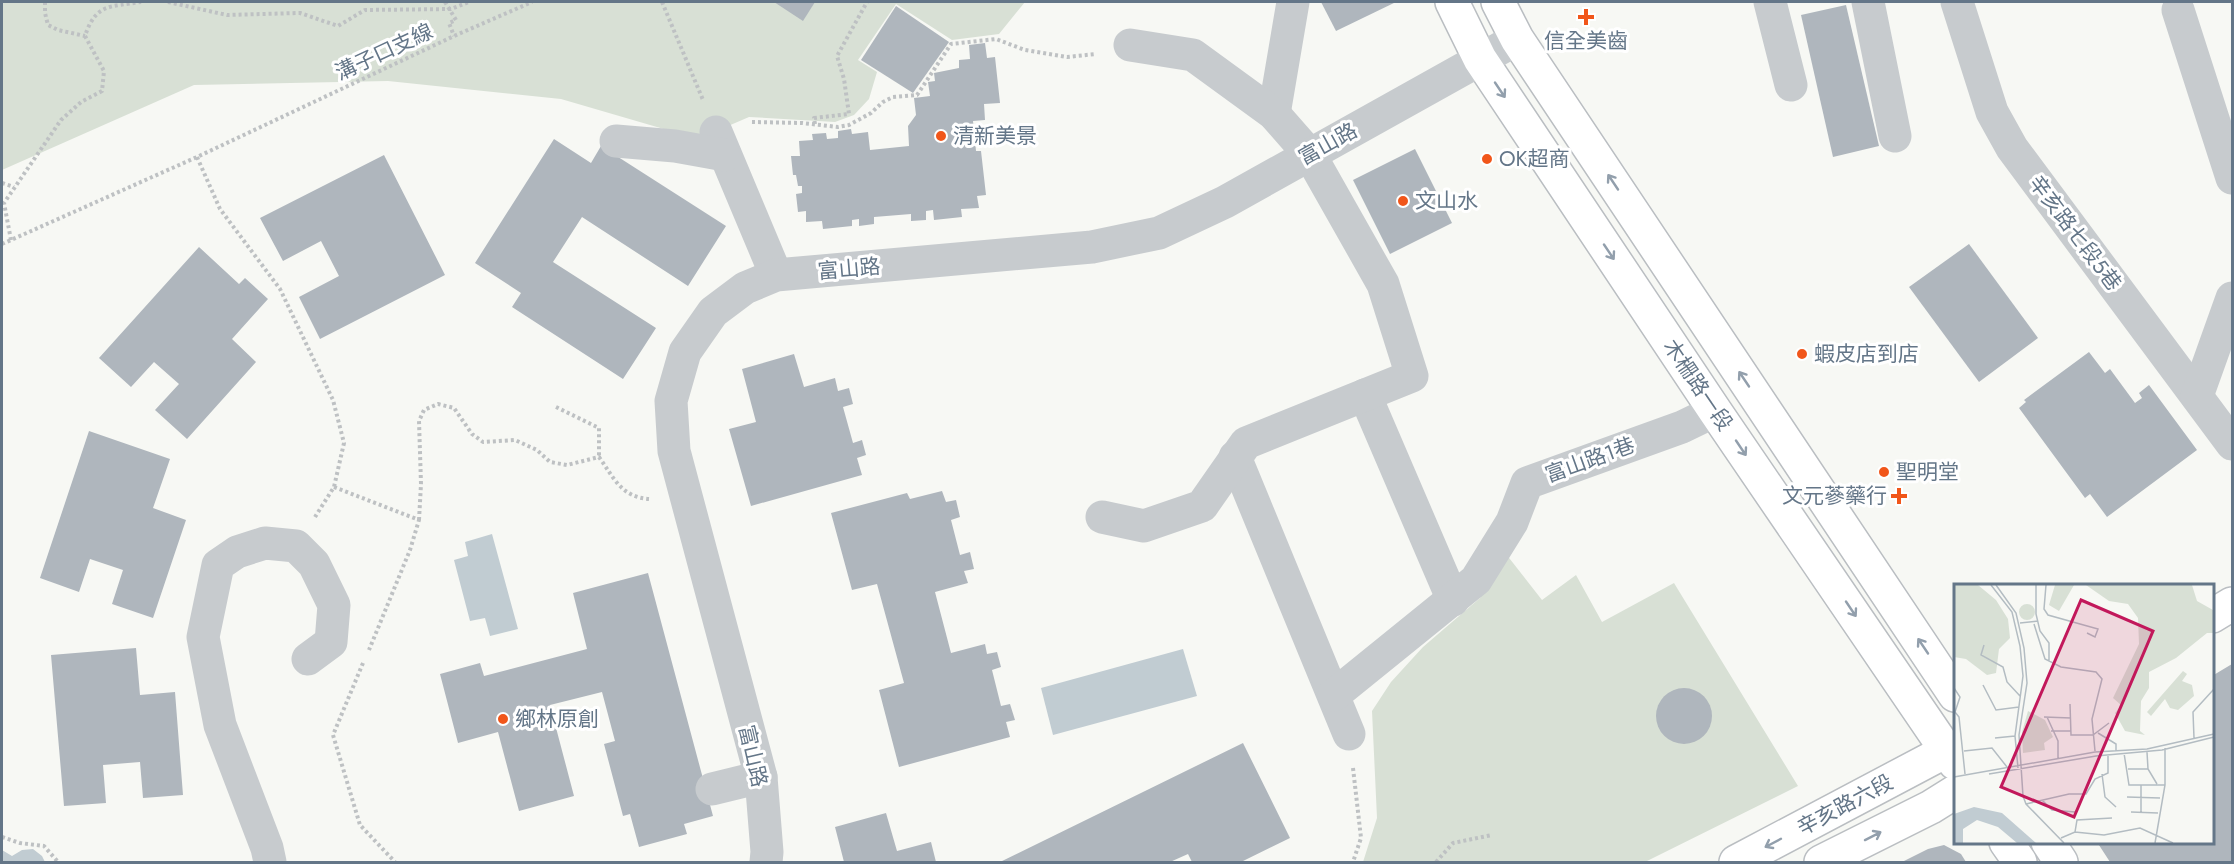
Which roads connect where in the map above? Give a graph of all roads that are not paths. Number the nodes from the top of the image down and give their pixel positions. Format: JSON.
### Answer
{"nodes":[{"id":1,"x":1293,"y":2,"type":"edge"},
{"id":2,"x":1452,"y":2,"type":"edge"},
{"id":3,"x":1498,"y":2,"type":"edge"},
{"id":4,"x":1770,"y":2,"type":"edge"},
{"id":5,"x":1868,"y":2,"type":"edge"},
{"id":6,"x":1957,"y":2,"type":"edge"},
{"id":7,"x":2178,"y":10,"type":"dead end"},
{"id":8,"x":1517,"y":39,"type":"junction"},
{"id":9,"x":1130,"y":45,"type":"road end"},
{"id":10,"x":1480,"y":59,"type":"junction"},
{"id":11,"x":1791,"y":84,"type":"dead end"},
{"id":12,"x":1274,"y":114,"type":"junction"},
{"id":13,"x":1895,"y":136,"type":"dead end"},
{"id":14,"x":616,"y":141,"type":"dead end"},
{"id":15,"x":1310,"y":155,"type":"junction"},
{"id":16,"x":2232,"y":177,"type":"edge"},
{"id":17,"x":776,"y":276,"type":"junction"},
{"id":18,"x":2232,"y":298,"type":"edge"},
{"id":19,"x":1365,"y":394,"type":"junction"},
{"id":20,"x":2197,"y":396,"type":"junction"},
{"id":21,"x":1715,"y":411,"type":"junction"},
{"id":22,"x":2232,"y":444,"type":"edge"},
{"id":23,"x":1235,"y":457,"type":"junction"},
{"id":24,"x":1102,"y":517,"type":"dead end"},
{"id":25,"x":1454,"y":600,"type":"junction"},
{"id":26,"x":2232,"y":604,"type":"edge"},
{"id":27,"x":2213,"y":615,"type":"edge"},
{"id":28,"x":308,"y":660,"type":"dead end"},
{"id":29,"x":1954,"y":694,"type":"edge"},
{"id":30,"x":1334,"y":695,"type":"junction"},
{"id":31,"x":1349,"y":734,"type":"road end"},
{"id":32,"x":1952,"y":754,"type":"edge"},
{"id":33,"x":761,"y":777,"type":"junction"},
{"id":34,"x":712,"y":789,"type":"dead end"},
{"id":35,"x":1954,"y":793,"type":"edge"},
{"id":36,"x":2007,"y":843,"type":"edge"},
{"id":37,"x":2049,"y":843,"type":"edge"},
{"id":38,"x":270,"y":862,"type":"edge"},
{"id":39,"x":766,"y":862,"type":"edge"},
{"id":40,"x":1736,"y":862,"type":"edge"},
{"id":41,"x":1821,"y":862,"type":"edge"},
{"id":42,"x":2020,"y":862,"type":"edge"},
{"id":43,"x":2061,"y":862,"type":"edge"}],
"edges":[{"from":1,"to":12,"type":"street"},
{"from":2,"to":10,"type":"main road","name":"木柵路一段"},
{"from":3,"to":8,"type":"main road","name":"木柵路一段"},
{"from":4,"to":11,"type":"street"},
{"from":5,"to":13,"type":"street"},
{"from":6,"to":20,"type":"street","name":"辛亥路七段5巷"},
{"from":7,"to":16,"type":"street"},
{"from":8,"to":10,"type":"street","name":"富山路"},
{"from":29,"to":8,"type":"main road","name":"木柵路一段","one_way":true},
{"from":9,"to":12,"type":"street"},
{"from":10,"to":15,"type":"street","name":"富山路"},
{"from":10,"to":21,"type":"main road","name":"木柵路一段","one_way":true},
{"from":12,"to":15,"type":"street"},
{"from":14,"to":17,"type":"street"},
{"from":15,"to":17,"type":"street","name":"富山路"},
{"from":15,"to":19,"type":"street"},
{"from":17,"to":33,"type":"street","name":"富山路"},
{"from":18,"to":20,"type":"street"},
{"from":19,"to":23,"type":"street"},
{"from":19,"to":25,"type":"street"},
{"from":20,"to":22,"type":"street","name":"辛亥路七段5巷"},
{"from":21,"to":25,"type":"street","name":"富山路1巷"},
{"from":21,"to":32,"type":"main road","name":"木柵路一段","one_way":true},
{"from":23,"to":24,"type":"street"},
{"from":23,"to":30,"type":"street"},
{"from":25,"to":30,"type":"street","name":"富山路1巷"},
{"from":26,"to":27,"type":"main road"},
{"from":28,"to":38,"type":"street"},
{"from":30,"to":31,"type":"street"},
{"from":32,"to":40,"type":"main road","name":"辛亥路六段","one_way":true},
{"from":33,"to":34,"type":"street"},
{"from":33,"to":39,"type":"street","name":"富山路"},
{"from":41,"to":35,"type":"main road","name":"辛亥路六段","one_way":true},
{"from":36,"to":42,"type":"main road"},
{"from":37,"to":43,"type":"main road"}]}
